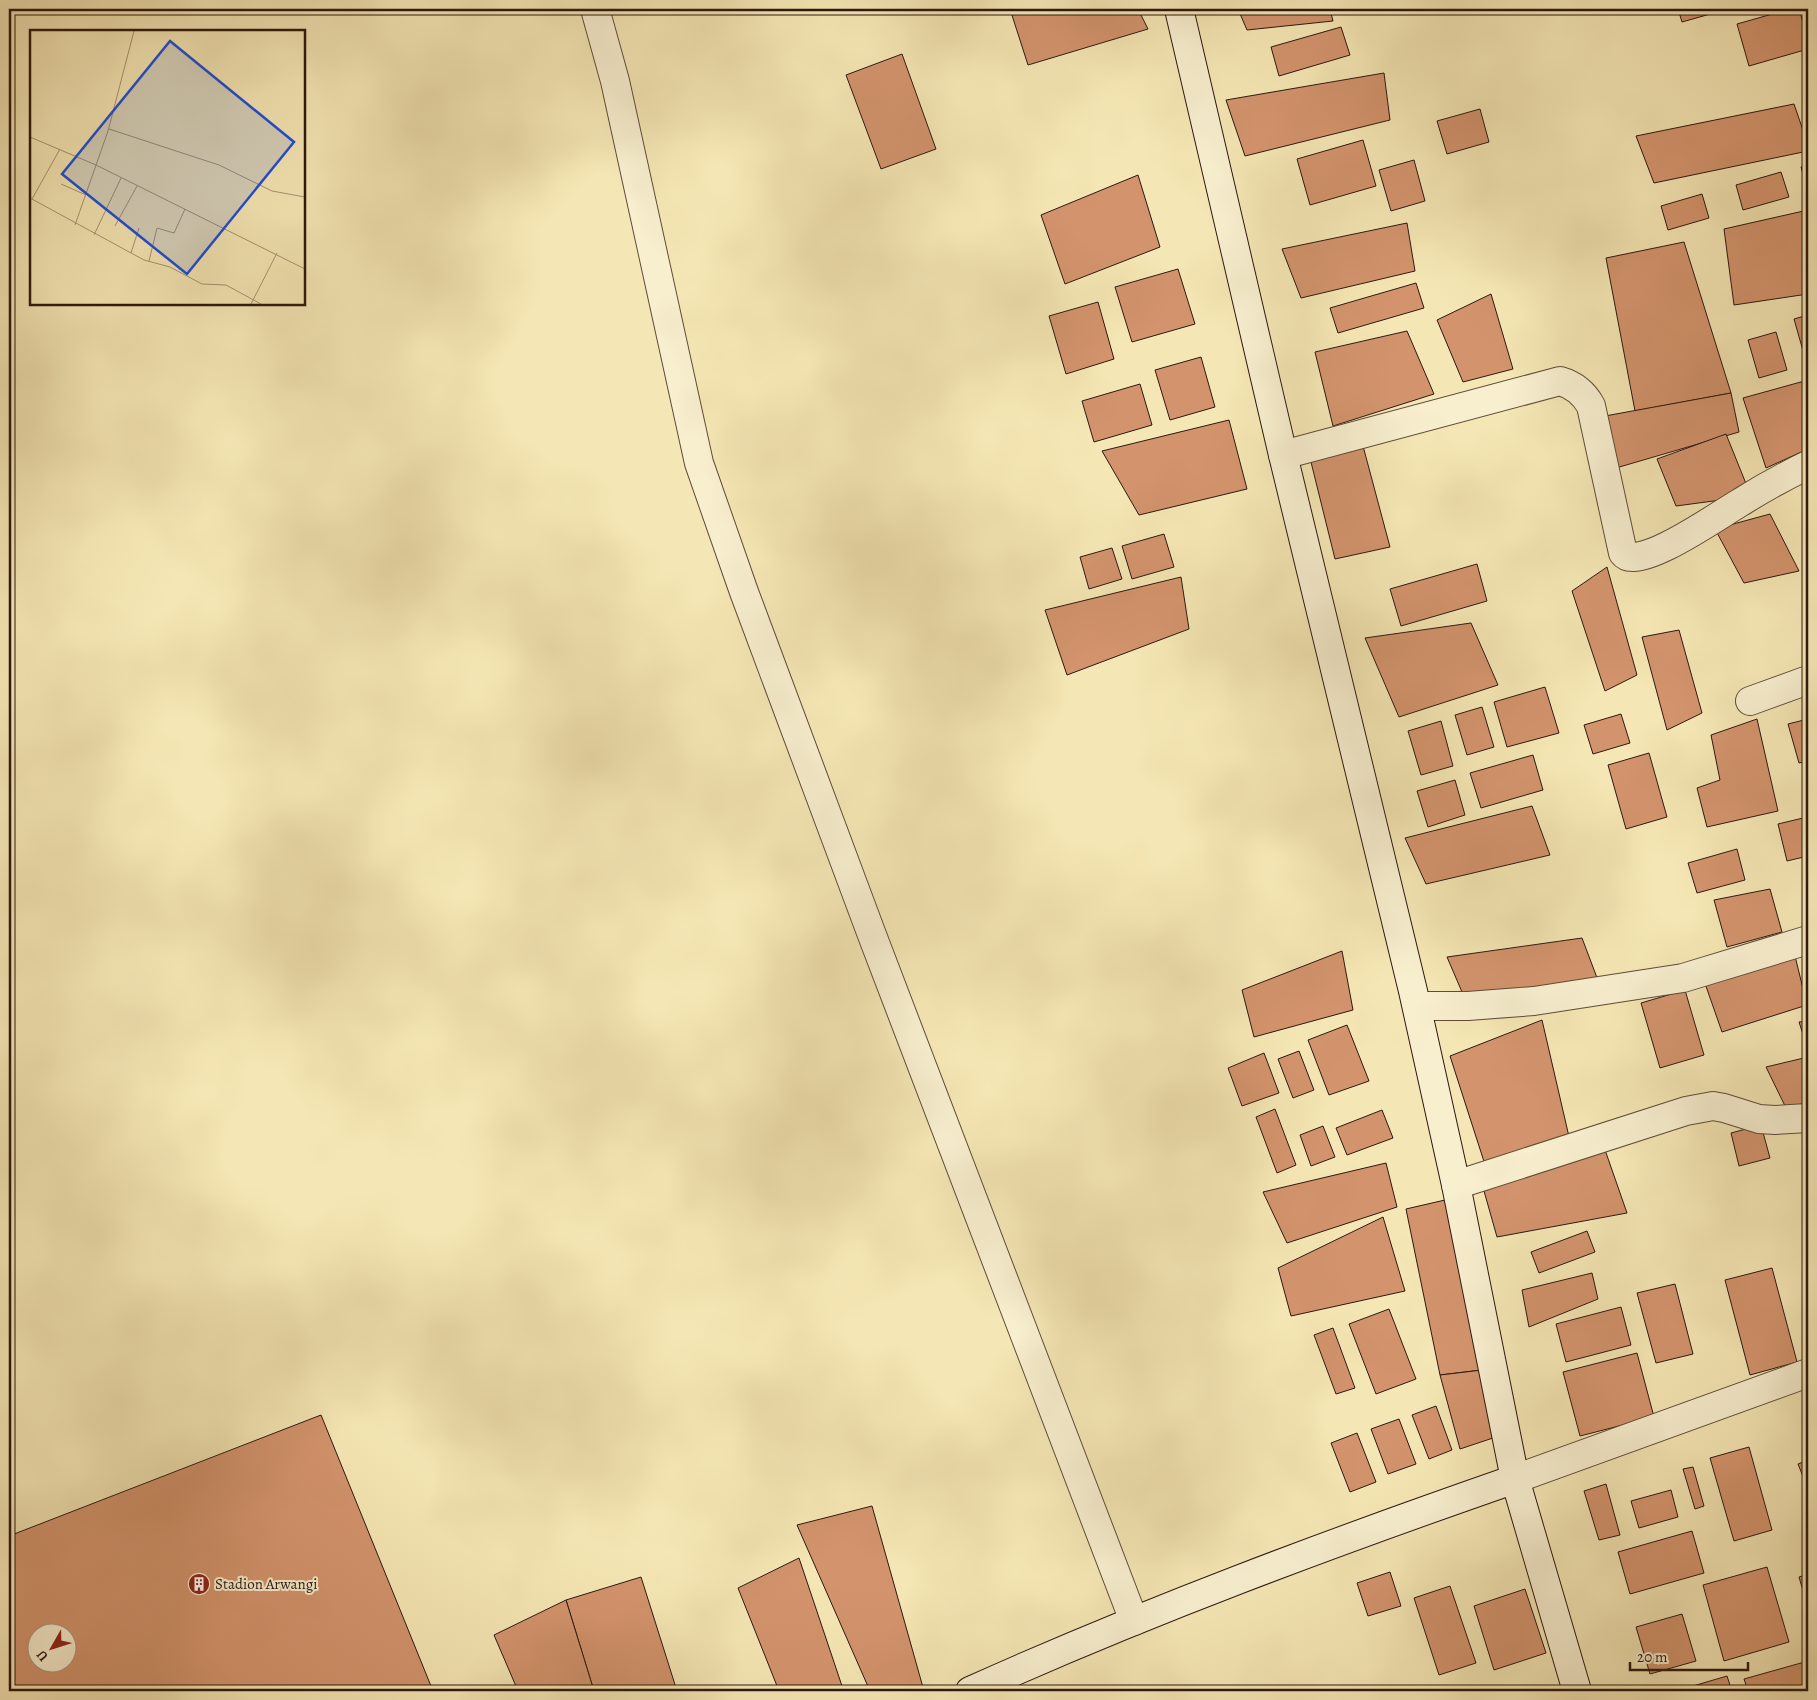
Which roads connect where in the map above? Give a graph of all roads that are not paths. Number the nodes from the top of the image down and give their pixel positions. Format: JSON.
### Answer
{"nodes":[{"id":1,"x":595,"y":9,"type":"edge"},
{"id":2,"x":1179,"y":9,"type":"edge"},
{"id":3,"x":1283,"y":455,"type":"junction"},
{"id":4,"x":1808,"y":464,"type":"edge"},
{"id":5,"x":1808,"y":680,"type":"edge"},
{"id":6,"x":1750,"y":701,"type":"dead end"},
{"id":7,"x":1808,"y":940,"type":"edge"},
{"id":8,"x":1417,"y":1006,"type":"junction"},
{"id":9,"x":1808,"y":1118,"type":"edge"},
{"id":10,"x":1456,"y":1185,"type":"junction"},
{"id":11,"x":1808,"y":1373,"type":"edge"},
{"id":12,"x":1515,"y":1479,"type":"junction"},
{"id":13,"x":1134,"y":1621,"type":"junction"},
{"id":14,"x":970,"y":1691,"type":"edge"},
{"id":15,"x":1577,"y":1691,"type":"edge"}],
"edges":[{"from":1,"to":13,"type":"street"},
{"from":2,"to":3,"type":"street"},
{"from":3,"to":4,"type":"street"},
{"from":3,"to":8,"type":"street"},
{"from":5,"to":6,"type":"street"},
{"from":7,"to":8,"type":"street"},
{"from":8,"to":10,"type":"street"},
{"from":9,"to":10,"type":"street"},
{"from":10,"to":12,"type":"street"},
{"from":11,"to":12,"type":"street"},
{"from":12,"to":13,"type":"street"},
{"from":12,"to":15,"type":"street"},
{"from":13,"to":14,"type":"street"}]}
